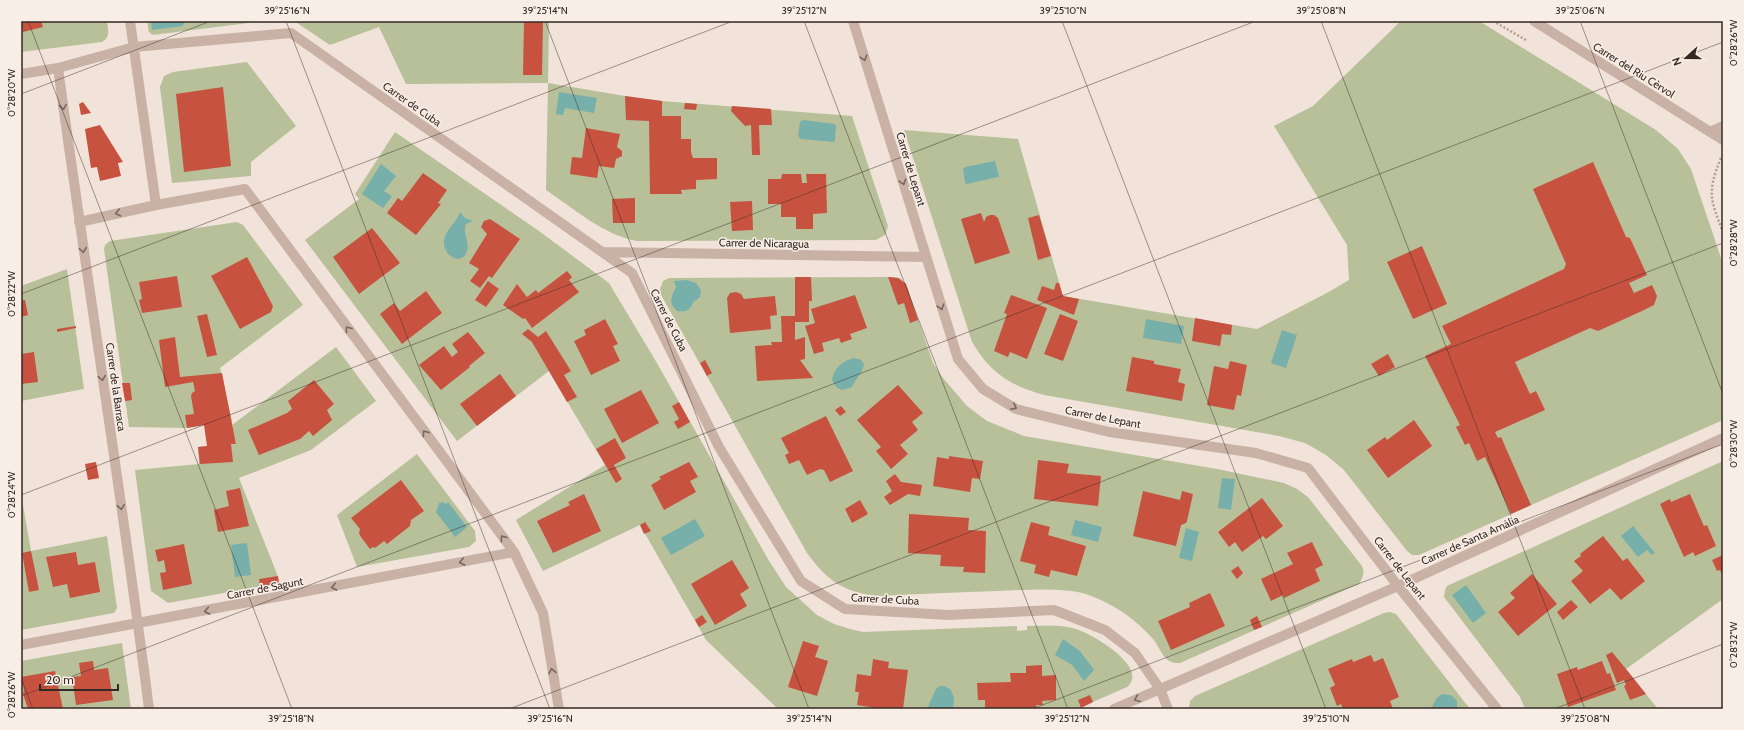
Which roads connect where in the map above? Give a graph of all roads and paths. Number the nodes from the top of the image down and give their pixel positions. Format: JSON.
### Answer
{"nodes":[{"id":1,"x":130,"y":21,"type":"edge"},
{"id":2,"x":853,"y":21,"type":"edge"},
{"id":3,"x":1534,"y":21,"type":"edge"},
{"id":4,"x":134,"y":47,"type":"junction"},
{"id":5,"x":58,"y":68,"type":"junction"},
{"id":6,"x":21,"y":74,"type":"edge"},
{"id":7,"x":1723,"y":126,"type":"edge"},
{"id":8,"x":1710,"y":132,"type":"junction"},
{"id":9,"x":1722,"y":139,"type":"edge"},
{"id":10,"x":1721,"y":158,"type":"dead end"},
{"id":11,"x":156,"y":205,"type":"junction"},
{"id":12,"x":79,"y":222,"type":"junction"},
{"id":13,"x":1723,"y":232,"type":"edge"},
{"id":14,"x":602,"y":252,"type":"junction"},
{"id":15,"x":926,"y":257,"type":"junction"},
{"id":16,"x":1723,"y":438,"type":"edge"},
{"id":17,"x":514,"y":552,"type":"junction"},
{"id":18,"x":1398,"y":586,"type":"junction"},
{"id":19,"x":138,"y":624,"type":"junction"},
{"id":20,"x":21,"y":646,"type":"edge"},
{"id":21,"x":1160,"y":689,"type":"junction"},
{"id":22,"x":149,"y":709,"type":"edge"},
{"id":23,"x":559,"y":709,"type":"edge"},
{"id":24,"x":1114,"y":709,"type":"edge"},
{"id":25,"x":1168,"y":709,"type":"edge"},
{"id":26,"x":1497,"y":709,"type":"edge"}],
"edges":[{"from":1,"to":4,"type":"street"},
{"from":2,"to":15,"type":"street","name":"Carrer de Lepant","one_way":true},
{"from":3,"to":8,"type":"street","name":"Carrer del Riu Cèrvol"},
{"from":4,"to":5,"type":"street","name":"Carrer de Cuba"},
{"from":4,"to":11,"type":"street"},
{"from":4,"to":14,"type":"street","name":"Carrer de Cuba"},
{"from":5,"to":6,"type":"street","name":"Carrer de Cuba"},
{"from":5,"to":12,"type":"street","name":"Carrer de la Barraca","one_way":true},
{"from":7,"to":8,"type":"street"},
{"from":8,"to":9,"type":"street","name":"Carrer del Riu Cèrvol"},
{"from":10,"to":13,"type":"path"},
{"from":11,"to":12,"type":"street","one_way":true},
{"from":17,"to":11,"type":"street","one_way":true},
{"from":12,"to":19,"type":"street","name":"Carrer de la Barraca","one_way":true},
{"from":14,"to":15,"type":"street","name":"Carrer de Nicaragua"},
{"from":14,"to":21,"type":"street","name":"Carrer de Cuba"},
{"from":15,"to":18,"type":"street","name":"Carrer de Lepant","one_way":true},
{"from":16,"to":18,"type":"street","name":"Carrer de Santa Amàlia"},
{"from":17,"to":19,"type":"street","name":"Carrer de Sagunt","one_way":true},
{"from":23,"to":17,"type":"street","one_way":true},
{"from":18,"to":21,"type":"street","name":"Carrer de Santa Amàlia"},
{"from":18,"to":26,"type":"street","name":"Carrer de Lepant"},
{"from":19,"to":20,"type":"street","name":"Carrer de Sagunt"},
{"from":19,"to":22,"type":"street","name":"Carrer de la Barraca"},
{"from":21,"to":24,"type":"street","name":"Carrer de Santa Amàlia","one_way":true},
{"from":21,"to":25,"type":"street","name":"Carrer de Cuba"}]}
